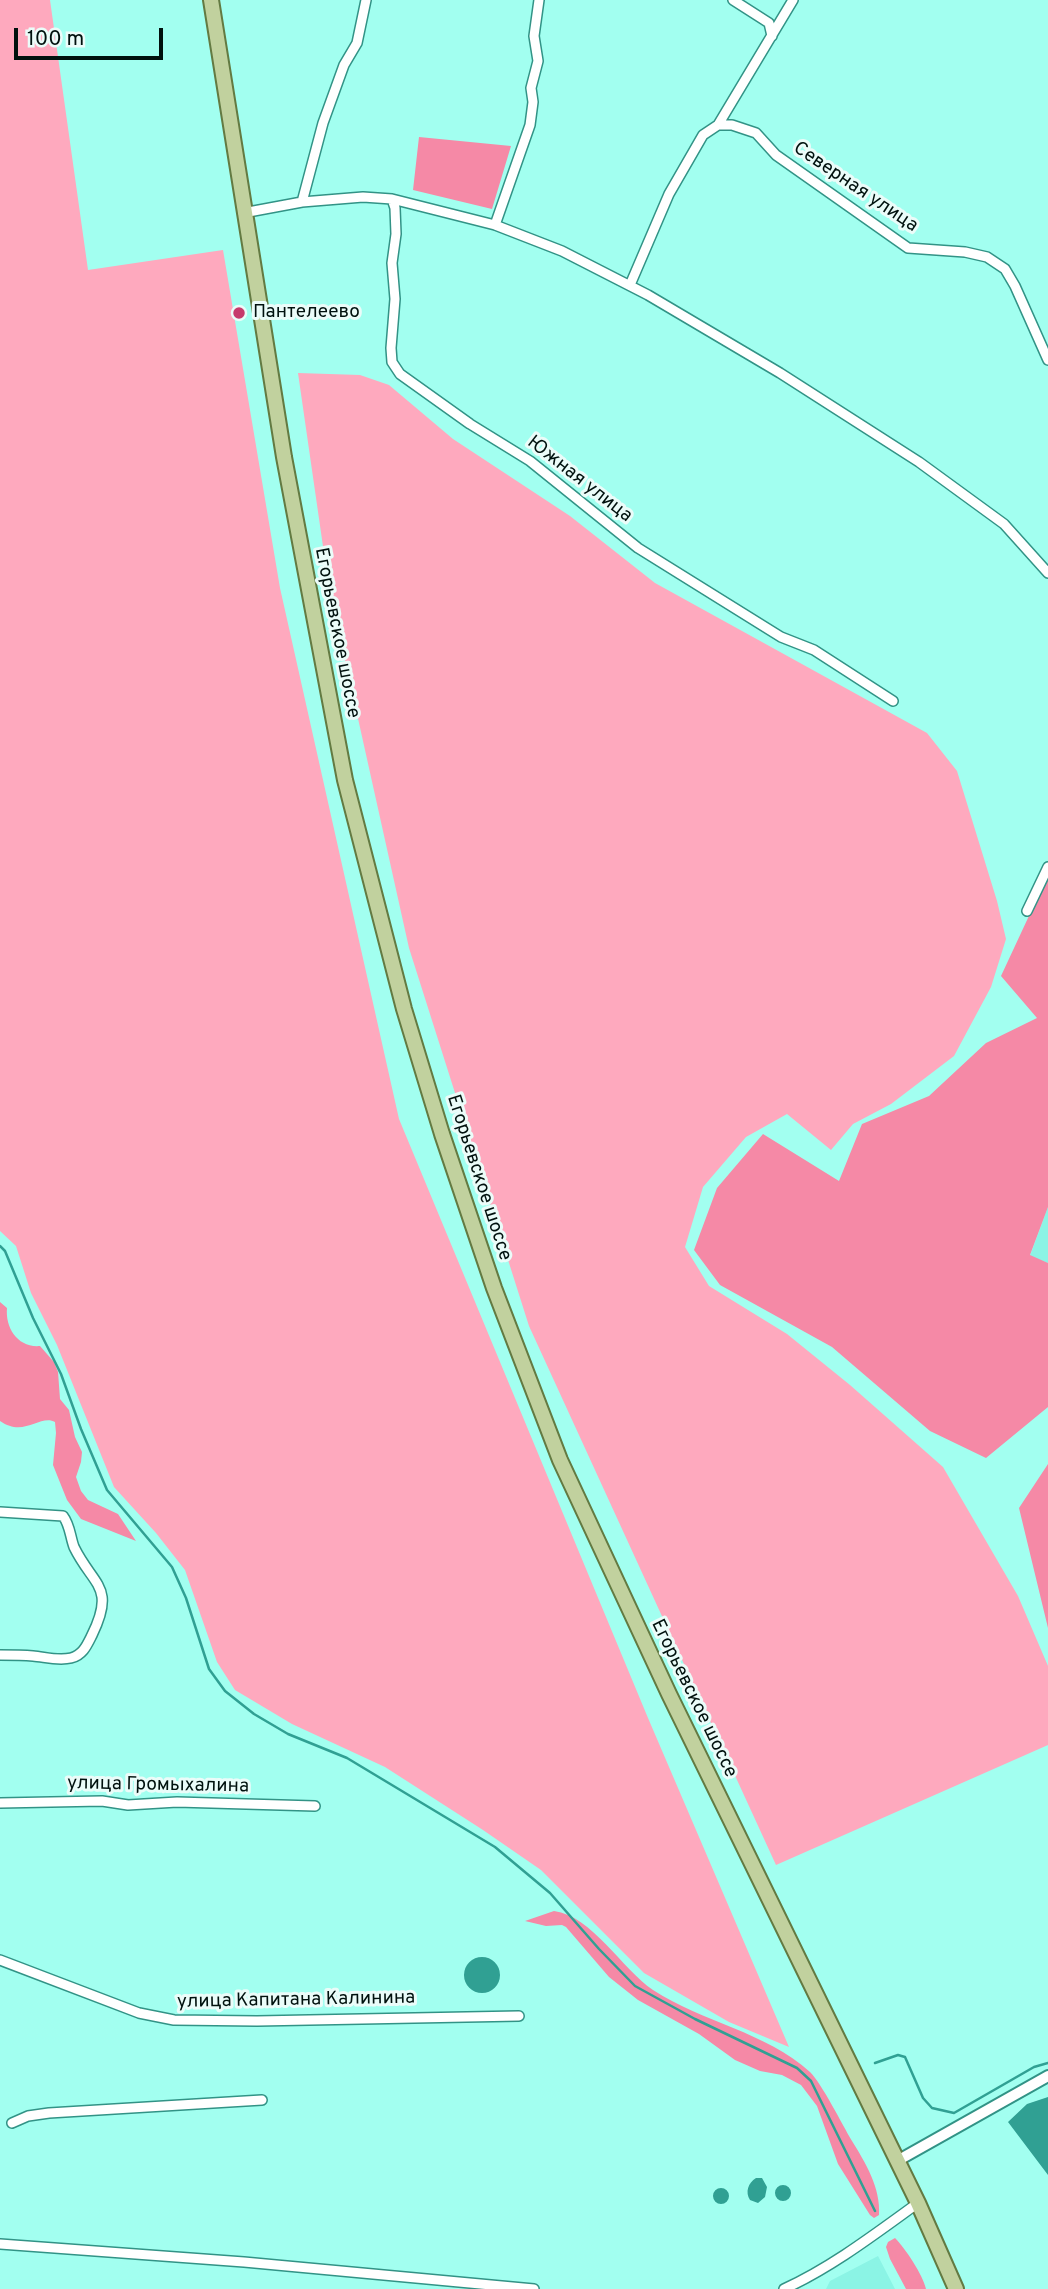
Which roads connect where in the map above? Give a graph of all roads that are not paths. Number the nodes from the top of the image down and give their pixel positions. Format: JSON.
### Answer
{"nodes":[{"id":1,"x":211,"y":0,"type":"edge"},
{"id":2,"x":366,"y":0,"type":"edge"},
{"id":3,"x":539,"y":0,"type":"edge"},
{"id":4,"x":733,"y":0,"type":"edge"},
{"id":5,"x":793,"y":0,"type":"edge"},
{"id":6,"x":772,"y":36,"type":"junction"},
{"id":7,"x":718,"y":125,"type":"junction"},
{"id":8,"x":392,"y":199,"type":"junction"},
{"id":9,"x":302,"y":202,"type":"junction"},
{"id":10,"x":243,"y":213,"type":"junction"},
{"id":11,"x":495,"y":225,"type":"junction"},
{"id":12,"x":630,"y":285,"type":"junction"},
{"id":13,"x":1048,"y":360,"type":"edge"},
{"id":14,"x":1048,"y":573,"type":"edge"},
{"id":15,"x":893,"y":701,"type":"dead end"},
{"id":16,"x":1048,"y":867,"type":"edge"},
{"id":17,"x":1027,"y":911,"type":"dead end"},
{"id":18,"x":0,"y":1512,"type":"edge"},
{"id":19,"x":0,"y":1656,"type":"edge"},
{"id":20,"x":0,"y":1803,"type":"edge"},
{"id":21,"x":315,"y":1806,"type":"dead end"},
{"id":22,"x":0,"y":1960,"type":"edge"},
{"id":23,"x":519,"y":2016,"type":"dead end"},
{"id":24,"x":1048,"y":2076,"type":"edge"},
{"id":25,"x":262,"y":2100,"type":"dead end"},
{"id":26,"x":12,"y":2123,"type":"dead end"},
{"id":27,"x":897,"y":2161,"type":"junction"},
{"id":28,"x":918,"y":2203,"type":"junction"},
{"id":29,"x":0,"y":2244,"type":"edge"},
{"id":30,"x":534,"y":2289,"type":"edge"},
{"id":31,"x":784,"y":2289,"type":"edge"},
{"id":32,"x":956,"y":2289,"type":"edge"}],
"edges":[{"from":1,"to":10,"type":"main road","name":"Егорьевское шоссе"},
{"from":2,"to":9,"type":"street"},
{"from":3,"to":11,"type":"street"},
{"from":4,"to":6,"type":"street"},
{"from":5,"to":6,"type":"street"},
{"from":6,"to":7,"type":"street"},
{"from":7,"to":12,"type":"street"},
{"from":7,"to":13,"type":"street","name":"Северная улица"},
{"from":8,"to":9,"type":"street"},
{"from":8,"to":11,"type":"street"},
{"from":8,"to":15,"type":"street","name":"Южная улица"},
{"from":9,"to":10,"type":"street"},
{"from":10,"to":27,"type":"main road","name":"Егорьевское шоссе"},
{"from":11,"to":12,"type":"street"},
{"from":12,"to":14,"type":"street"},
{"from":16,"to":17,"type":"street"},
{"from":18,"to":19,"type":"street"},
{"from":20,"to":21,"type":"street","name":"улица Громыхалина"},
{"from":22,"to":23,"type":"street","name":"улица Капитана Калинина"},
{"from":24,"to":27,"type":"street"},
{"from":25,"to":26,"type":"street"},
{"from":27,"to":28,"type":"main road","name":"Егорьевское шоссе"},
{"from":28,"to":31,"type":"street"},
{"from":28,"to":32,"type":"main road","name":"Егорьевское шоссе"},
{"from":29,"to":30,"type":"street"}]}
